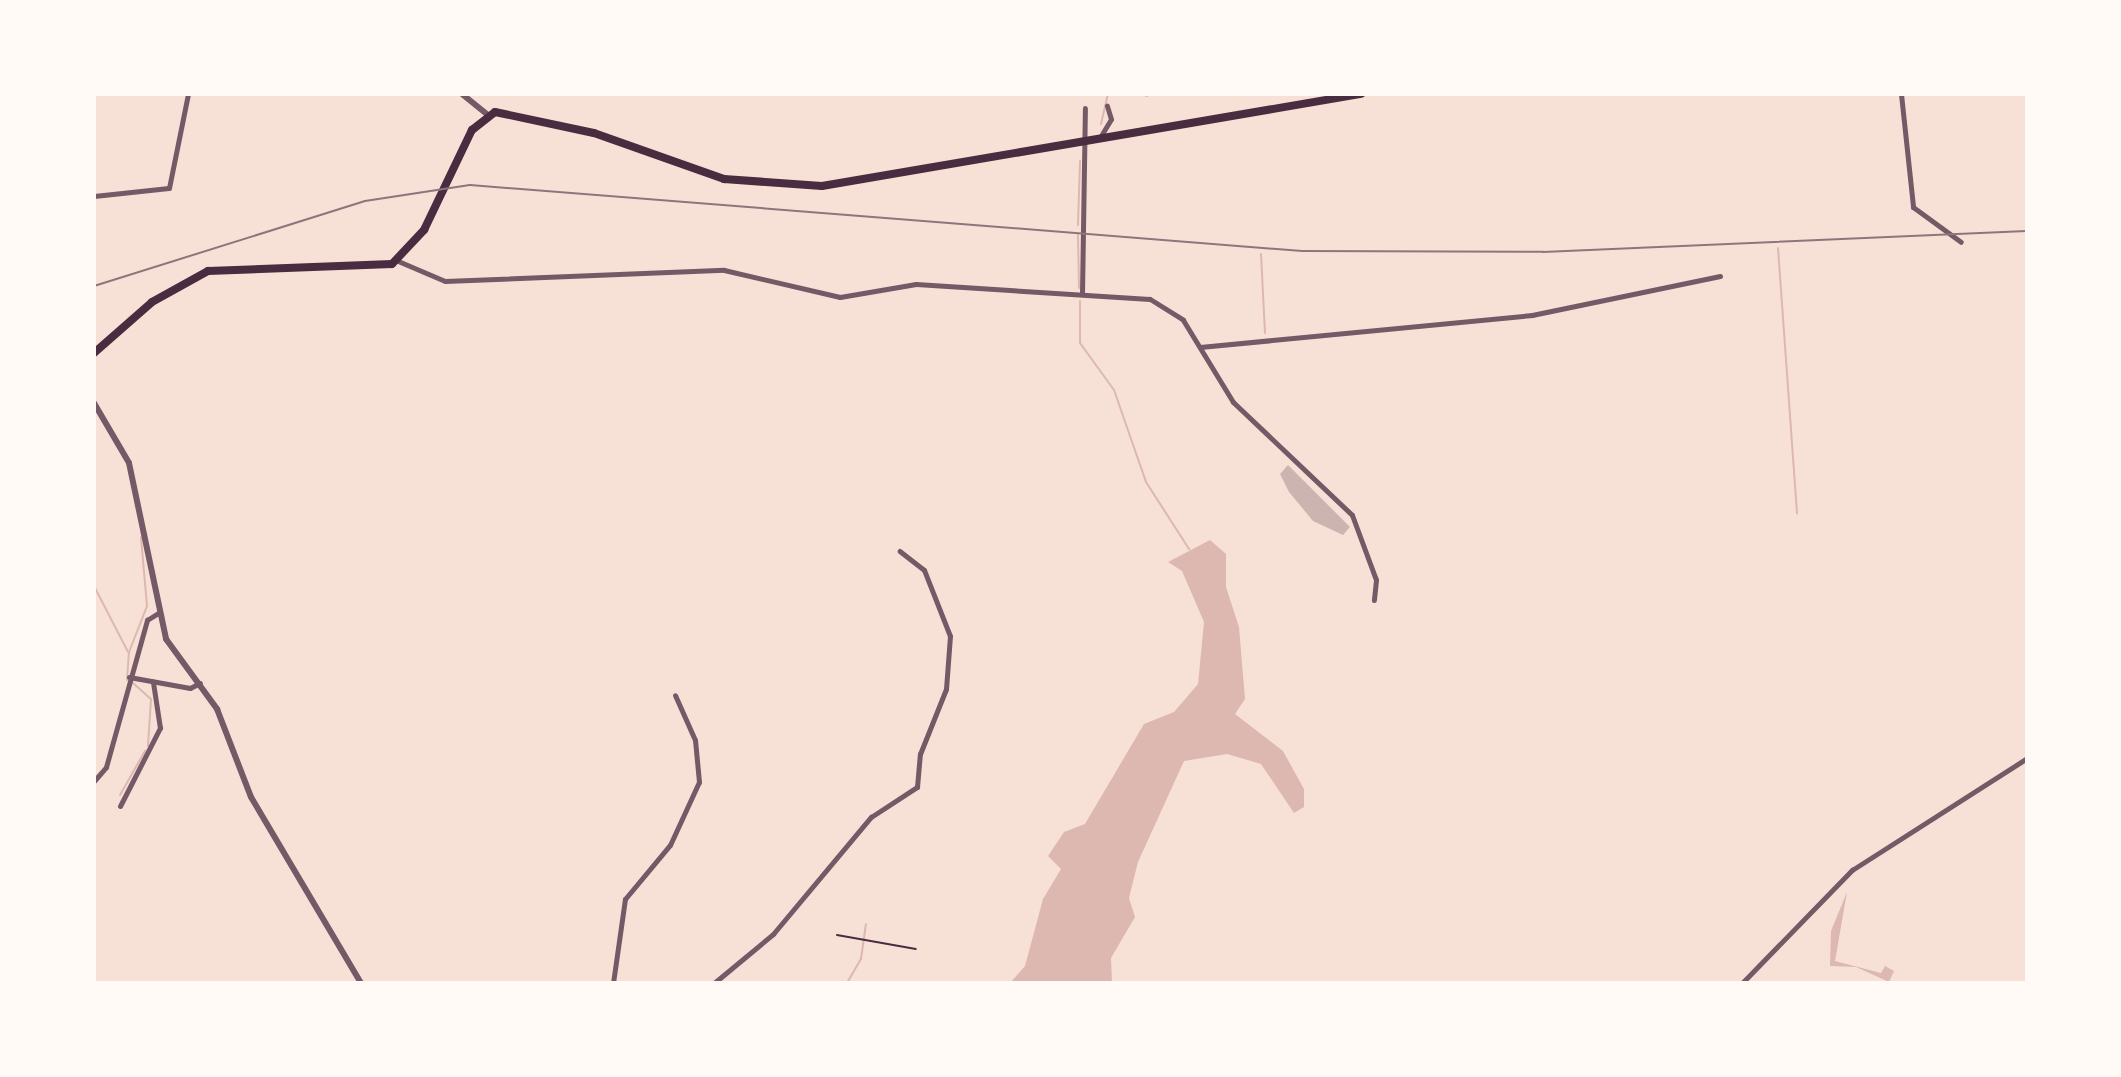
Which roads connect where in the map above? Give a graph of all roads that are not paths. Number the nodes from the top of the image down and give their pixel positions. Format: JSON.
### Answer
{"nodes":[{"id":1,"x":188,"y":94,"type":"edge"},
{"id":2,"x":462,"y":94,"type":"edge"},
{"id":3,"x":1361,"y":94,"type":"edge"},
{"id":4,"x":1901,"y":94,"type":"edge"},
{"id":5,"x":1107,"y":106,"type":"dead end"},
{"id":6,"x":1085,"y":108,"type":"dead end"},
{"id":7,"x":488,"y":115,"type":"junction"},
{"id":8,"x":1102,"y":134,"type":"junction"},
{"id":9,"x":1083,"y":137,"type":"junction"},
{"id":10,"x":94,"y":196,"type":"edge"},
{"id":11,"x":1961,"y":242,"type":"dead end"},
{"id":12,"x":398,"y":261,"type":"junction"},
{"id":13,"x":1720,"y":276,"type":"dead end"},
{"id":14,"x":1082,"y":294,"type":"junction"},
{"id":15,"x":1200,"y":347,"type":"junction"},
{"id":16,"x":94,"y":353,"type":"edge"},
{"id":17,"x":94,"y":403,"type":"edge"},
{"id":18,"x":900,"y":551,"type":"dead end"},
{"id":19,"x":1374,"y":600,"type":"dead end"},
{"id":20,"x":158,"y":613,"type":"junction"},
{"id":21,"x":129,"y":677,"type":"junction"},
{"id":22,"x":153,"y":682,"type":"junction"},
{"id":23,"x":200,"y":683,"type":"junction"},
{"id":24,"x":675,"y":695,"type":"dead end"},
{"id":25,"x":2027,"y":758,"type":"edge"},
{"id":26,"x":94,"y":781,"type":"edge"},
{"id":27,"x":120,"y":806,"type":"dead end"},
{"id":28,"x":361,"y":983,"type":"edge"},
{"id":29,"x":613,"y":983,"type":"edge"},
{"id":30,"x":714,"y":983,"type":"edge"},
{"id":31,"x":1742,"y":983,"type":"edge"}],
"edges":[{"from":1,"to":10,"type":"street"},
{"from":2,"to":7,"type":"street"},
{"from":3,"to":8,"type":"main road"},
{"from":4,"to":11,"type":"street"},
{"from":5,"to":8,"type":"street"},
{"from":6,"to":9,"type":"street"},
{"from":7,"to":9,"type":"main road"},
{"from":7,"to":12,"type":"main road"},
{"from":8,"to":9,"type":"main road"},
{"from":9,"to":14,"type":"street"},
{"from":12,"to":14,"type":"street"},
{"from":12,"to":16,"type":"main road"},
{"from":13,"to":15,"type":"street"},
{"from":14,"to":15,"type":"street"},
{"from":15,"to":19,"type":"street"},
{"from":17,"to":20,"type":"street"},
{"from":18,"to":30,"type":"street"},
{"from":20,"to":21,"type":"street"},
{"from":20,"to":23,"type":"street"},
{"from":21,"to":22,"type":"street"},
{"from":21,"to":26,"type":"street"},
{"from":22,"to":23,"type":"street"},
{"from":22,"to":27,"type":"street"},
{"from":23,"to":28,"type":"street"},
{"from":24,"to":29,"type":"street"},
{"from":25,"to":31,"type":"street"}]}
